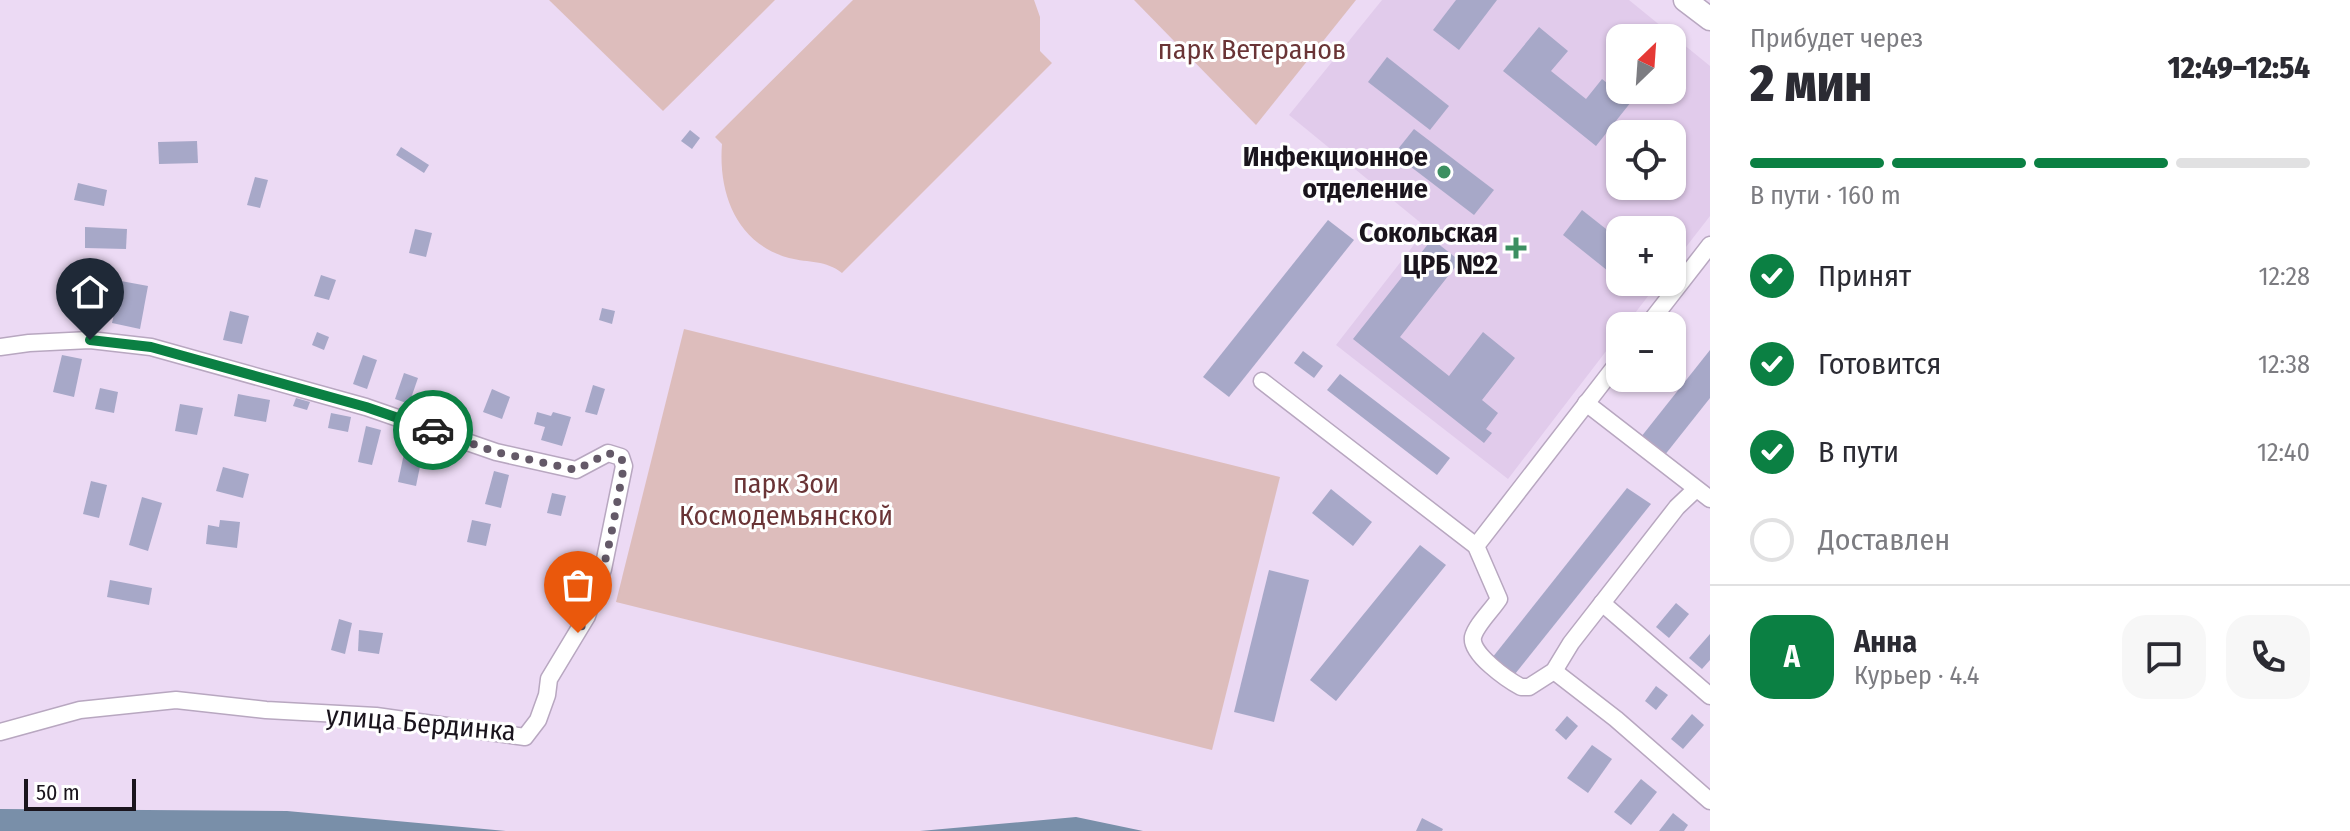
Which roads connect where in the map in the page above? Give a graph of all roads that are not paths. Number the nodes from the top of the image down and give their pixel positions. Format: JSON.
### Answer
{"nodes":[{"id":1,"x":1685,"y":0,"type":"edge"},
{"id":2,"x":1710,"y":19,"type":"edge"},
{"id":3,"x":1710,"y":245,"type":"edge"},
{"id":4,"x":1658,"y":312,"type":"edge"},
{"id":5,"x":0,"y":347,"type":"edge"},
{"id":6,"x":1606,"y":378,"type":"edge"},
{"id":7,"x":1262,"y":381,"type":"dead end"},
{"id":8,"x":1586,"y":403,"type":"junction"},
{"id":9,"x":1696,"y":489,"type":"junction"},
{"id":10,"x":1710,"y":499,"type":"edge"},
{"id":11,"x":1476,"y":546,"type":"junction"},
{"id":12,"x":1602,"y":603,"type":"junction"},
{"id":13,"x":1554,"y":671,"type":"junction"},
{"id":14,"x":1710,"y":696,"type":"edge"},
{"id":15,"x":0,"y":732,"type":"edge"},
{"id":16,"x":1710,"y":801,"type":"edge"}],
"edges":[{"from":1,"to":2,"type":"main road"},
{"from":3,"to":4,"type":"street"},
{"from":5,"to":15,"type":"street","name":"улица Бердинка"},
{"from":6,"to":8,"type":"street"},
{"from":7,"to":11,"type":"street"},
{"from":8,"to":9,"type":"street"},
{"from":8,"to":11,"type":"street"},
{"from":9,"to":10,"type":"street"},
{"from":9,"to":12,"type":"street"},
{"from":11,"to":13,"type":"street"},
{"from":12,"to":13,"type":"street"},
{"from":12,"to":14,"type":"street"},
{"from":13,"to":16,"type":"street"}]}
